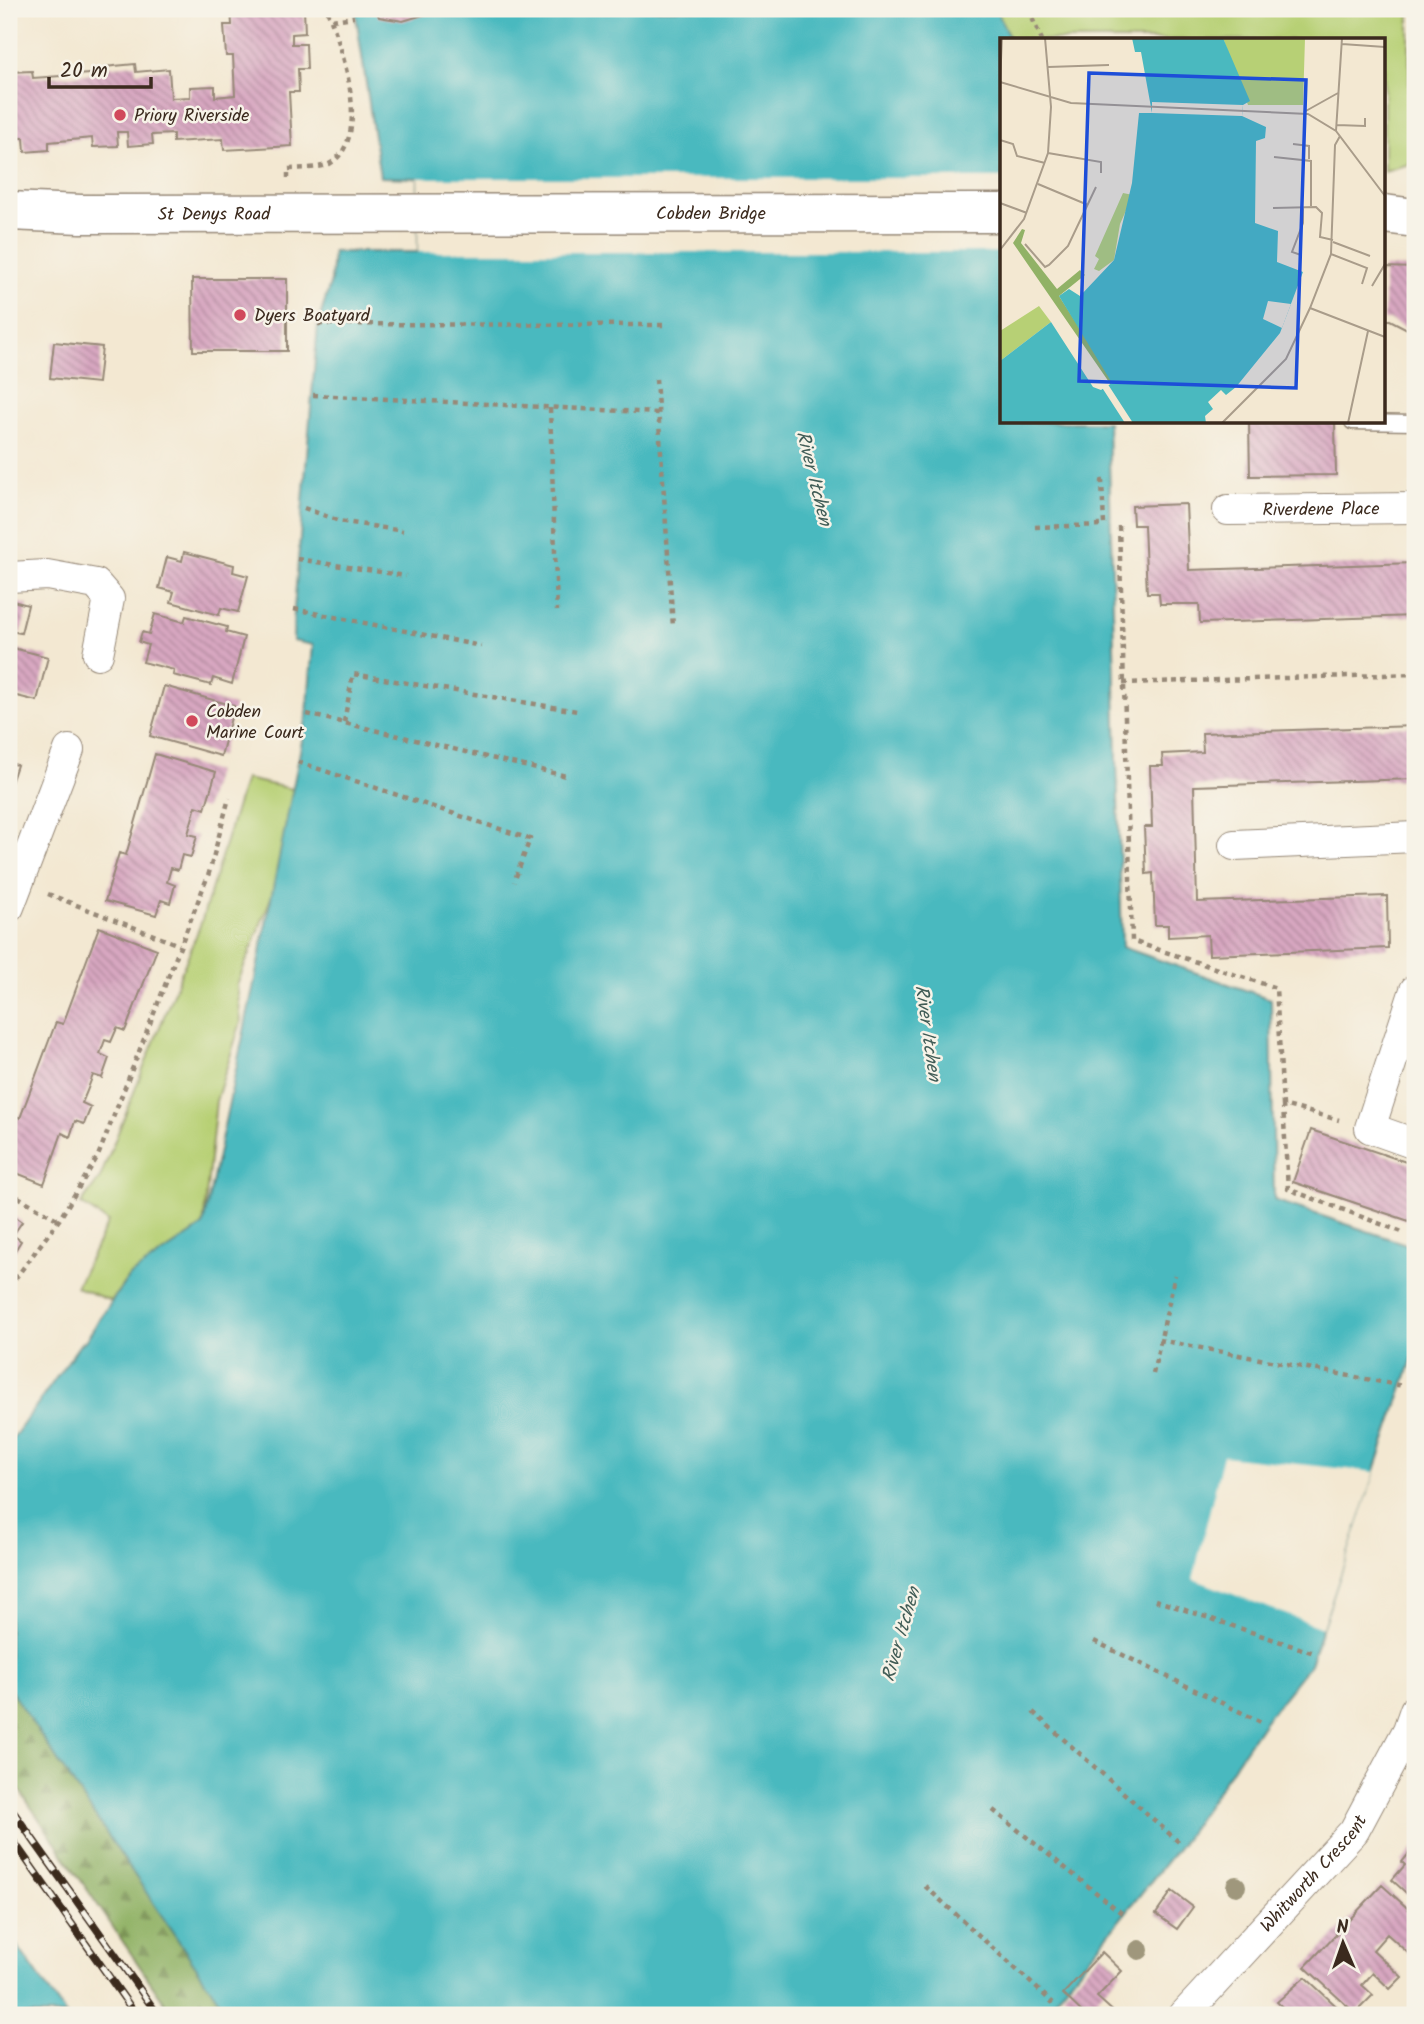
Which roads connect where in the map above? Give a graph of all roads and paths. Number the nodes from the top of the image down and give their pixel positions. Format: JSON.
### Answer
{"nodes":[{"id":1,"x":327,"y":9,"type":"edge"},
{"id":2,"x":1028,"y":9,"type":"edge"},
{"id":3,"x":354,"y":17,"type":"dead end"},
{"id":4,"x":332,"y":20,"type":"junction"},
{"id":5,"x":1041,"y":38,"type":"edge"},
{"id":6,"x":288,"y":169,"type":"dead end"},
{"id":7,"x":9,"y":211,"type":"edge"},
{"id":8,"x":1000,"y":213,"type":"edge"},
{"id":9,"x":418,"y":214,"type":"joint"},
{"id":10,"x":318,"y":324,"type":"dead end"},
{"id":11,"x":664,"y":325,"type":"dead end"},
{"id":12,"x":656,"y":379,"type":"dead end"},
{"id":13,"x":313,"y":395,"type":"dead end"},
{"id":14,"x":550,"y":408,"type":"junction"},
{"id":15,"x":659,"y":413,"type":"junction"},
{"id":16,"x":1386,"y":423,"type":"edge"},
{"id":17,"x":1415,"y":424,"type":"edge"},
{"id":18,"x":1109,"y":481,"type":"dead end"},
{"id":19,"x":304,"y":508,"type":"dead end"},
{"id":20,"x":1415,"y":508,"type":"edge"},
{"id":21,"x":1228,"y":510,"type":"dead end"},
{"id":22,"x":1119,"y":526,"type":"dead end"},
{"id":23,"x":1035,"y":527,"type":"dead end"},
{"id":24,"x":403,"y":531,"type":"dead end"},
{"id":25,"x":297,"y":559,"type":"dead end"},
{"id":26,"x":406,"y":576,"type":"dead end"},
{"id":27,"x":9,"y":577,"type":"edge"},
{"id":28,"x":294,"y":609,"type":"dead end"},
{"id":29,"x":557,"y":611,"type":"dead end"},
{"id":30,"x":673,"y":627,"type":"dead end"},
{"id":31,"x":481,"y":646,"type":"dead end"},
{"id":32,"x":97,"y":654,"type":"dead end"},
{"id":33,"x":1415,"y":674,"type":"edge"},
{"id":34,"x":1123,"y":683,"type":"junction"},
{"id":35,"x":578,"y":711,"type":"dead end"},
{"id":36,"x":307,"y":714,"type":"dead end"},
{"id":37,"x":344,"y":722,"type":"junction"},
{"id":38,"x":69,"y":750,"type":"dead end"},
{"id":39,"x":298,"y":762,"type":"dead end"},
{"id":40,"x":566,"y":776,"type":"dead end"},
{"id":41,"x":229,"y":798,"type":"dead end"},
{"id":42,"x":1415,"y":837,"type":"edge"},
{"id":43,"x":1234,"y":845,"type":"dead end"},
{"id":44,"x":14,"y":880,"type":"edge"},
{"id":45,"x":514,"y":882,"type":"dead end"},
{"id":46,"x":179,"y":945,"type":"junction"},
{"id":47,"x":1415,"y":990,"type":"edge"},
{"id":48,"x":1283,"y":1105,"type":"junction"},
{"id":49,"x":1370,"y":1128,"type":"junction"},
{"id":50,"x":1415,"y":1143,"type":"edge"},
{"id":51,"x":9,"y":1192,"type":"edge"},
{"id":52,"x":59,"y":1220,"type":"junction"},
{"id":53,"x":1402,"y":1232,"type":"dead end"},
{"id":54,"x":1175,"y":1275,"type":"dead end"},
{"id":55,"x":9,"y":1287,"type":"edge"},
{"id":56,"x":1159,"y":1340,"type":"junction"},
{"id":57,"x":1153,"y":1374,"type":"dead end"},
{"id":58,"x":1403,"y":1386,"type":"dead end"},
{"id":59,"x":1155,"y":1600,"type":"dead end"},
{"id":60,"x":1094,"y":1641,"type":"dead end"},
{"id":61,"x":1314,"y":1653,"type":"dead end"},
{"id":62,"x":1415,"y":1710,"type":"edge"},
{"id":63,"x":1033,"y":1712,"type":"dead end"},
{"id":64,"x":1263,"y":1723,"type":"dead end"},
{"id":65,"x":993,"y":1811,"type":"dead end"},
{"id":66,"x":1181,"y":1844,"type":"dead end"},
{"id":67,"x":925,"y":1886,"type":"dead end"},
{"id":68,"x":1124,"y":1915,"type":"dead end"},
{"id":69,"x":1053,"y":2003,"type":"dead end"},
{"id":70,"x":1184,"y":2015,"type":"edge"}],
"edges":[{"from":1,"to":4,"type":"path"},
{"from":2,"to":5,"type":"path"},
{"from":3,"to":4,"type":"path"},
{"from":4,"to":6,"type":"path"},
{"from":7,"to":9,"type":"main road","name":"St Denys Road"},
{"from":8,"to":9,"type":"main road","name":"Cobden Bridge"},
{"from":10,"to":11,"type":"path"},
{"from":12,"to":15,"type":"path"},
{"from":13,"to":14,"type":"path"},
{"from":14,"to":15,"type":"path"},
{"from":14,"to":29,"type":"path"},
{"from":15,"to":30,"type":"path"},
{"from":16,"to":17,"type":"lane"},
{"from":18,"to":23,"type":"path"},
{"from":19,"to":24,"type":"path"},
{"from":20,"to":21,"type":"street","name":"Riverdene Place"},
{"from":22,"to":34,"type":"path"},
{"from":25,"to":26,"type":"path"},
{"from":27,"to":32,"type":"street"},
{"from":28,"to":31,"type":"path"},
{"from":33,"to":34,"type":"path"},
{"from":34,"to":48,"type":"path"},
{"from":35,"to":37,"type":"path"},
{"from":36,"to":37,"type":"path"},
{"from":37,"to":40,"type":"path"},
{"from":38,"to":44,"type":"street"},
{"from":39,"to":45,"type":"path"},
{"from":41,"to":46,"type":"path"},
{"from":42,"to":43,"type":"street"},
{"from":44,"to":46,"type":"path"},
{"from":46,"to":52,"type":"path"},
{"from":47,"to":49,"type":"street"},
{"from":48,"to":49,"type":"path"},
{"from":48,"to":53,"type":"path"},
{"from":49,"to":50,"type":"street"},
{"from":51,"to":52,"type":"path"},
{"from":52,"to":55,"type":"path"},
{"from":54,"to":56,"type":"path"},
{"from":56,"to":57,"type":"path"},
{"from":56,"to":58,"type":"path"},
{"from":59,"to":61,"type":"path"},
{"from":60,"to":64,"type":"path"},
{"from":62,"to":70,"type":"street","name":"Whitworth Crescent"},
{"from":63,"to":66,"type":"path"},
{"from":65,"to":68,"type":"path"},
{"from":67,"to":69,"type":"path"}]}
